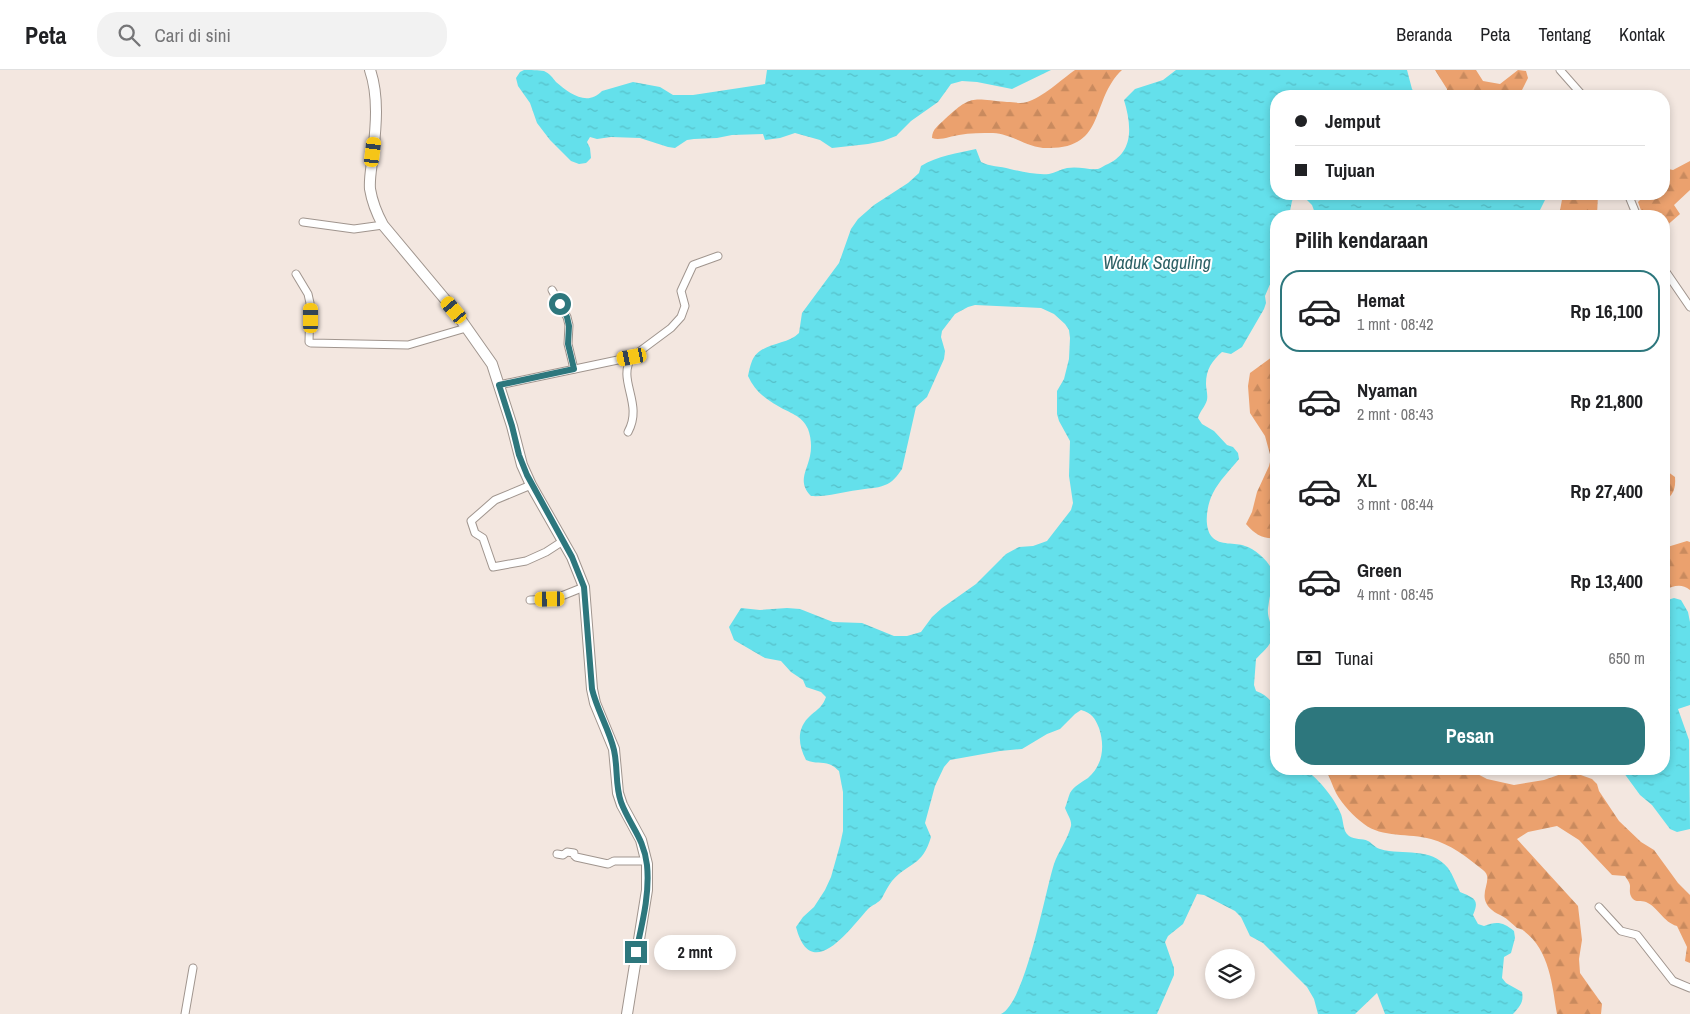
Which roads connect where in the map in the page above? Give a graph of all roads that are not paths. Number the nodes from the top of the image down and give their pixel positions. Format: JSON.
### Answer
{"nodes":[{"id":1,"x":370,"y":70,"type":"edge"},
{"id":2,"x":1560,"y":70,"type":"edge"},
{"id":3,"x":1578,"y":90,"type":"edge"},
{"id":4,"x":303,"y":222,"type":"dead end"},
{"id":5,"x":383,"y":225,"type":"junction"},
{"id":6,"x":718,"y":256,"type":"dead end"},
{"id":7,"x":296,"y":274,"type":"dead end"},
{"id":8,"x":1670,"y":278,"type":"edge"},
{"id":9,"x":552,"y":290,"type":"dead end"},
{"id":10,"x":1690,"y":307,"type":"edge"},
{"id":11,"x":466,"y":328,"type":"junction"},
{"id":12,"x":632,"y":357,"type":"junction"},
{"id":13,"x":574,"y":369,"type":"junction"},
{"id":14,"x":499,"y":385,"type":"junction"},
{"id":15,"x":628,"y":432,"type":"dead end"},
{"id":16,"x":531,"y":485,"type":"junction"},
{"id":17,"x":563,"y":541,"type":"junction"},
{"id":18,"x":584,"y":587,"type":"junction"},
{"id":19,"x":530,"y":600,"type":"dead end"},
{"id":20,"x":557,"y":854,"type":"dead end"},
{"id":21,"x":646,"y":861,"type":"junction"},
{"id":22,"x":1599,"y":907,"type":"dead end"},
{"id":23,"x":193,"y":968,"type":"dead end"},
{"id":24,"x":1690,"y":988,"type":"edge"},
{"id":25,"x":185,"y":1014,"type":"edge"},
{"id":26,"x":627,"y":1014,"type":"edge"}],
"edges":[{"from":1,"to":5,"type":"main road"},
{"from":2,"to":3,"type":"street"},
{"from":4,"to":5,"type":"street"},
{"from":5,"to":11,"type":"main road"},
{"from":6,"to":12,"type":"street"},
{"from":7,"to":11,"type":"street"},
{"from":8,"to":10,"type":"street"},
{"from":9,"to":13,"type":"street"},
{"from":11,"to":14,"type":"main road"},
{"from":12,"to":13,"type":"street"},
{"from":12,"to":15,"type":"street"},
{"from":13,"to":14,"type":"street"},
{"from":14,"to":16,"type":"main road"},
{"from":16,"to":17,"type":"main road"},
{"from":16,"to":17,"type":"street"},
{"from":17,"to":18,"type":"main road"},
{"from":18,"to":19,"type":"street"},
{"from":18,"to":21,"type":"main road"},
{"from":20,"to":21,"type":"street"},
{"from":21,"to":26,"type":"main road"},
{"from":22,"to":24,"type":"street"},
{"from":23,"to":25,"type":"street"}]}
